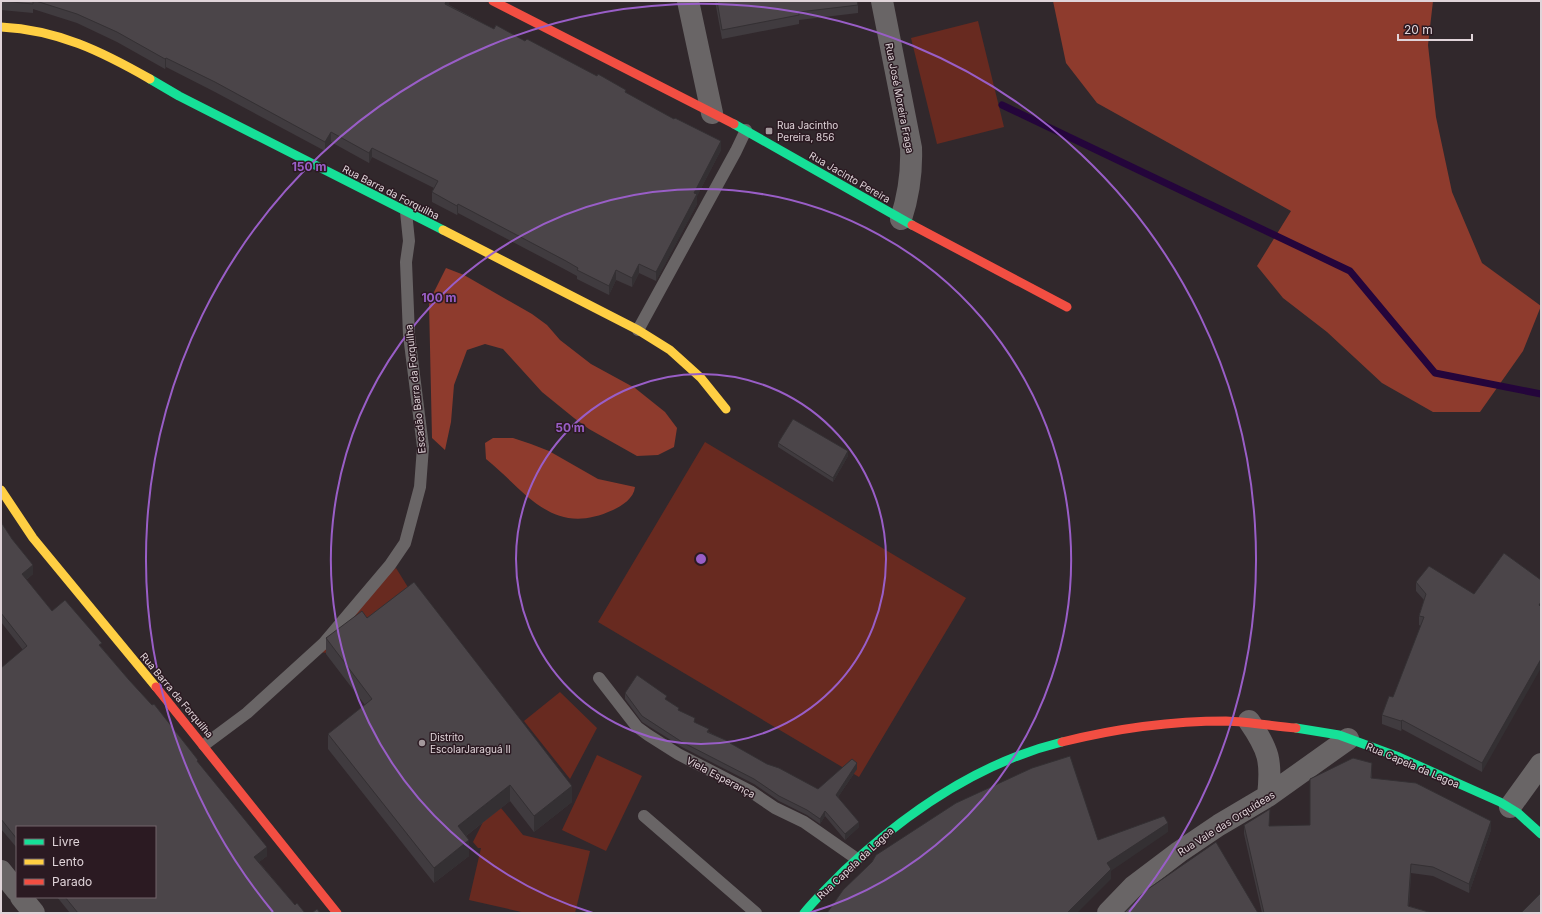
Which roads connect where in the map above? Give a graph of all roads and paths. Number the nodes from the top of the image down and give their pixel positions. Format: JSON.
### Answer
{"nodes":[{"id":1,"x":493,"y":1,"type":"edge"},
{"id":2,"x":518,"y":1,"type":"edge"},
{"id":3,"x":688,"y":1,"type":"edge"},
{"id":4,"x":882,"y":1,"type":"edge"},
{"id":5,"x":531,"y":20,"type":"junction"},
{"id":6,"x":1,"y":26,"type":"edge"},
{"id":7,"x":712,"y":113,"type":"junction"},
{"id":8,"x":746,"y":130,"type":"junction"},
{"id":9,"x":406,"y":212,"type":"junction"},
{"id":10,"x":901,"y":218,"type":"junction"},
{"id":11,"x":1068,"y":307,"type":"dead end"},
{"id":12,"x":638,"y":330,"type":"junction"},
{"id":13,"x":726,"y":409,"type":"dead end"},
{"id":14,"x":1,"y":490,"type":"edge"},
{"id":15,"x":599,"y":678,"type":"dead end"},
{"id":16,"x":1249,"y":721,"type":"junction"},
{"id":17,"x":1348,"y":739,"type":"junction"},
{"id":18,"x":204,"y":745,"type":"junction"},
{"id":19,"x":1541,"y":764,"type":"edge"},
{"id":20,"x":1268,"y":796,"type":"junction"},
{"id":21,"x":1510,"y":807,"type":"junction"},
{"id":22,"x":644,"y":816,"type":"dead end"},
{"id":23,"x":1541,"y":834,"type":"edge"},
{"id":24,"x":857,"y":859,"type":"junction"},
{"id":25,"x":1,"y":871,"type":"edge"},
{"id":26,"x":16,"y":891,"type":"edge"},
{"id":27,"x":22,"y":898,"type":"edge"},
{"id":28,"x":34,"y":913,"type":"edge"},
{"id":29,"x":337,"y":913,"type":"edge"},
{"id":30,"x":756,"y":913,"type":"edge"},
{"id":31,"x":804,"y":913,"type":"edge"},
{"id":32,"x":1108,"y":913,"type":"edge"}],
"edges":[{"from":1,"to":5,"type":"street","name":"Rua Jacinto Pereira"},
{"from":2,"to":5,"type":"street"},
{"from":3,"to":7,"type":"street"},
{"from":4,"to":10,"type":"street","name":"Rua José Moreira Fraga"},
{"from":5,"to":7,"type":"street","name":"Rua Jacinto Pereira"},
{"from":6,"to":9,"type":"street","name":"Rua Barra da Forquilha"},
{"from":7,"to":8,"type":"street","name":"Rua Jacinto Pereira"},
{"from":8,"to":10,"type":"street","name":"Rua Jacinto Pereira"},
{"from":8,"to":12,"type":"lane"},
{"from":9,"to":12,"type":"street","name":"Rua Barra da Forquilha"},
{"from":9,"to":18,"type":"lane","name":"Escadão Barra da Forquilha"},
{"from":10,"to":11,"type":"street","name":"Rua Jacinto Pereira"},
{"from":12,"to":13,"type":"street","name":"Rua Barra da Forquilha"},
{"from":14,"to":18,"type":"street","name":"Rua Barra da Forquilha"},
{"from":15,"to":24,"type":"lane","name":"Viela Esperança"},
{"from":16,"to":17,"type":"street","name":"Rua Capela da Lagoa"},
{"from":16,"to":20,"type":"street"},
{"from":16,"to":24,"type":"street","name":"Rua Capela da Lagoa"},
{"from":17,"to":20,"type":"street","name":"Rua Vale das Orquídeas"},
{"from":17,"to":21,"type":"street","name":"Rua Capela da Lagoa"},
{"from":18,"to":29,"type":"street","name":"Rua Barra da Forquilha"},
{"from":19,"to":21,"type":"street"},
{"from":20,"to":32,"type":"street","name":"Rua Vale das Orquídeas"},
{"from":21,"to":23,"type":"street","name":"Rua Capela da Lagoa"},
{"from":22,"to":30,"type":"lane"},
{"from":24,"to":31,"type":"street","name":"Rua Capela da Lagoa"},
{"from":25,"to":26,"type":"street"},
{"from":27,"to":28,"type":"street"}]}
